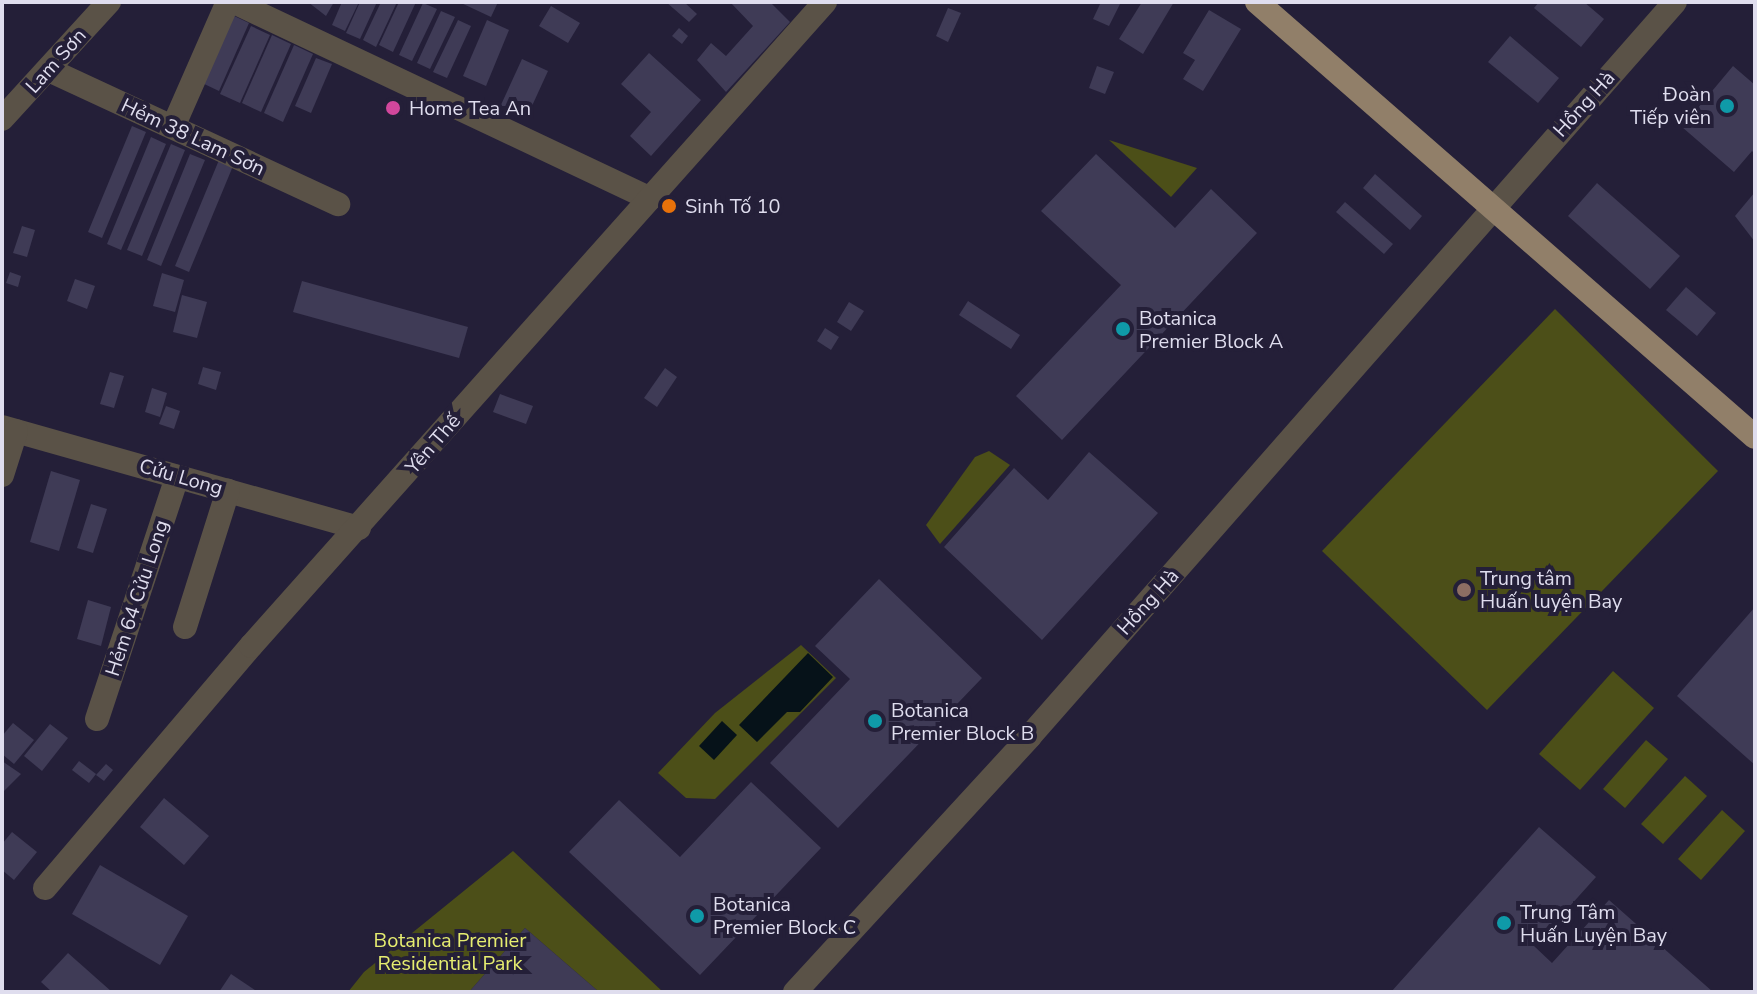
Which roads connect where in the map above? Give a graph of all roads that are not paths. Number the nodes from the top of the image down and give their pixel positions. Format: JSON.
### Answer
{"nodes":[{"id":1,"x":109,"y":2,"type":"edge"},
{"id":2,"x":231,"y":2,"type":"edge"},
{"id":3,"x":1257,"y":2,"type":"edge"},
{"id":4,"x":1675,"y":2,"type":"edge"},
{"id":5,"x":815,"y":5,"type":"edge"},
{"id":6,"x":49,"y":70,"type":"junction"},
{"id":7,"x":2,"y":119,"type":"edge"},
{"id":8,"x":173,"y":127,"type":"junction"},
{"id":9,"x":650,"y":199,"type":"junction"},
{"id":10,"x":338,"y":204,"type":"dead end"},
{"id":11,"x":1494,"y":206,"type":"junction"},
{"id":12,"x":9,"y":429,"type":"edge"},
{"id":13,"x":1755,"y":437,"type":"edge"},
{"id":14,"x":2,"y":475,"type":"edge"},
{"id":15,"x":177,"y":477,"type":"junction"},
{"id":16,"x":228,"y":491,"type":"junction"},
{"id":17,"x":359,"y":528,"type":"junction"},
{"id":18,"x":185,"y":627,"type":"dead end"},
{"id":19,"x":97,"y":719,"type":"dead end"},
{"id":20,"x":45,"y":888,"type":"dead end"},
{"id":21,"x":795,"y":992,"type":"edge"}],
"edges":[{"from":1,"to":6,"type":"street","name":"Lam Sơn"},
{"from":2,"to":8,"type":"street"},
{"from":2,"to":9,"type":"street"},
{"from":3,"to":11,"type":"main road"},
{"from":4,"to":11,"type":"street","name":"Hồng Hà"},
{"from":5,"to":9,"type":"street","name":"Yên Thế"},
{"from":6,"to":7,"type":"street","name":"Lam Sơn"},
{"from":6,"to":8,"type":"street","name":"Hẻm 38 Lam Sơn"},
{"from":8,"to":10,"type":"street","name":"Hẻm 38 Lam Sơn"},
{"from":9,"to":17,"type":"street","name":"Yên Thế"},
{"from":11,"to":13,"type":"main road"},
{"from":11,"to":21,"type":"street","name":"Hồng Hà"},
{"from":12,"to":14,"type":"street"},
{"from":12,"to":15,"type":"street","name":"Cửu Long"},
{"from":15,"to":16,"type":"street","name":"Cửu Long"},
{"from":15,"to":19,"type":"street","name":"Hẻm 64 Cửu Long"},
{"from":16,"to":17,"type":"street","name":"Cửu Long"},
{"from":16,"to":18,"type":"street"},
{"from":17,"to":20,"type":"street","name":"Yên Thế"}]}
